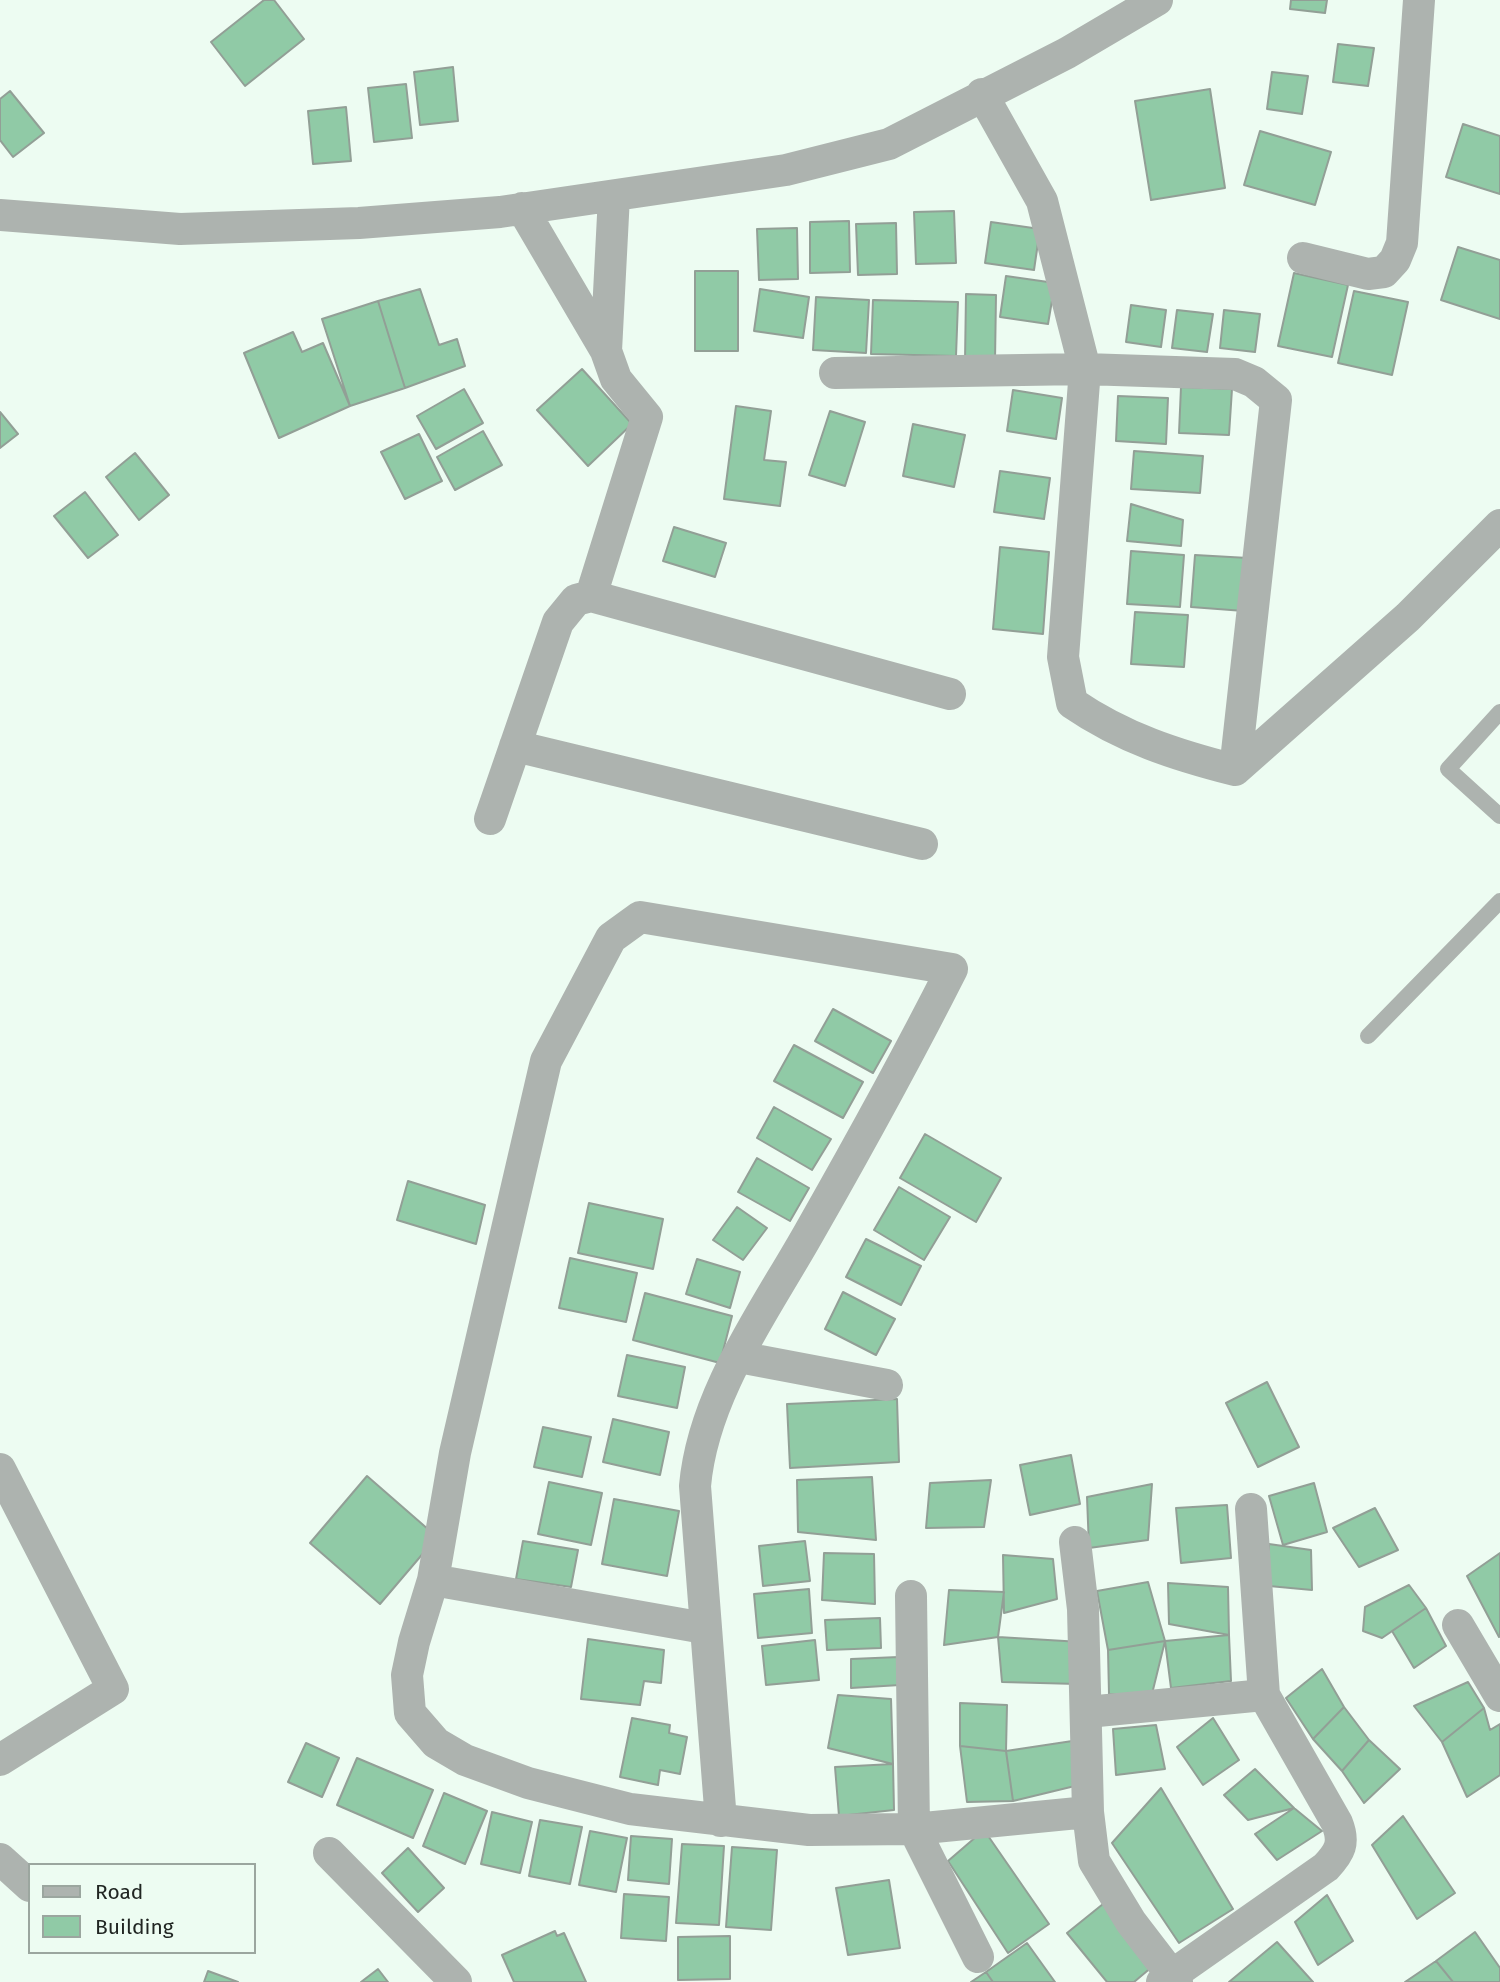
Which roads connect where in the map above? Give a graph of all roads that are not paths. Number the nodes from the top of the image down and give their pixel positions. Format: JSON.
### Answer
{"nodes":[{"id":1,"x":1157,"y":0,"type":"edge"},
{"id":2,"x":1419,"y":0,"type":"edge"},
{"id":3,"x":982,"y":94,"type":"junction"},
{"id":4,"x":614,"y":196,"type":"junction"},
{"id":5,"x":522,"y":208,"type":"junction"},
{"id":6,"x":0,"y":215,"type":"edge"},
{"id":7,"x":1303,"y":258,"type":"dead end"},
{"id":8,"x":606,"y":351,"type":"junction"},
{"id":9,"x":1085,"y":369,"type":"junction"},
{"id":10,"x":835,"y":373,"type":"dead end"},
{"id":11,"x":1500,"y":525,"type":"edge"},
{"id":12,"x":591,"y":596,"type":"junction"},
{"id":13,"x":950,"y":694,"type":"dead end"},
{"id":14,"x":1500,"y":712,"type":"edge"},
{"id":15,"x":515,"y":746,"type":"junction"},
{"id":16,"x":1235,"y":770,"type":"junction"},
{"id":17,"x":1500,"y":816,"type":"edge"},
{"id":18,"x":490,"y":819,"type":"dead end"},
{"id":19,"x":922,"y":844,"type":"dead end"},
{"id":20,"x":1500,"y":901,"type":"edge"},
{"id":21,"x":1368,"y":1036,"type":"dead end"},
{"id":22,"x":739,"y":1357,"type":"junction"},
{"id":23,"x":887,"y":1385,"type":"dead end"},
{"id":24,"x":0,"y":1469,"type":"edge"},
{"id":25,"x":1251,"y":1509,"type":"dead end"},
{"id":26,"x":1075,"y":1542,"type":"dead end"},
{"id":27,"x":433,"y":1580,"type":"junction"},
{"id":28,"x":911,"y":1596,"type":"dead end"},
{"id":29,"x":1458,"y":1625,"type":"dead end"},
{"id":30,"x":705,"y":1628,"type":"junction"},
{"id":31,"x":1264,"y":1695,"type":"junction"},
{"id":32,"x":1500,"y":1696,"type":"edge"},
{"id":33,"x":1087,"y":1712,"type":"junction"},
{"id":34,"x":0,"y":1760,"type":"edge"},
{"id":35,"x":1088,"y":1812,"type":"junction"},
{"id":36,"x":721,"y":1821,"type":"junction"},
{"id":37,"x":914,"y":1829,"type":"junction"},
{"id":38,"x":329,"y":1853,"type":"dead end"},
{"id":39,"x":0,"y":1859,"type":"edge"},
{"id":40,"x":28,"y":1884,"type":"edge"},
{"id":41,"x":978,"y":1957,"type":"dead end"},
{"id":42,"x":1170,"y":1980,"type":"edge"},
{"id":43,"x":456,"y":1982,"type":"edge"}],
"edges":[{"from":1,"to":3,"type":"street"},
{"from":2,"to":7,"type":"street"},
{"from":3,"to":4,"type":"street"},
{"from":3,"to":9,"type":"street"},
{"from":4,"to":5,"type":"street"},
{"from":4,"to":8,"type":"street"},
{"from":5,"to":6,"type":"street"},
{"from":5,"to":8,"type":"street"},
{"from":8,"to":12,"type":"street"},
{"from":9,"to":10,"type":"street"},
{"from":9,"to":16,"type":"street"},
{"from":9,"to":16,"type":"street"},
{"from":11,"to":16,"type":"street"},
{"from":12,"to":13,"type":"street"},
{"from":12,"to":15,"type":"street"},
{"from":14,"to":17,"type":"lane"},
{"from":15,"to":18,"type":"street"},
{"from":15,"to":19,"type":"street"},
{"from":20,"to":21,"type":"lane"},
{"from":22,"to":23,"type":"street"},
{"from":22,"to":27,"type":"street"},
{"from":22,"to":30,"type":"street"},
{"from":24,"to":34,"type":"street"},
{"from":25,"to":31,"type":"street"},
{"from":26,"to":33,"type":"street"},
{"from":27,"to":30,"type":"street"},
{"from":27,"to":36,"type":"street"},
{"from":28,"to":37,"type":"street"},
{"from":29,"to":32,"type":"street"},
{"from":30,"to":36,"type":"street"},
{"from":31,"to":33,"type":"street"},
{"from":31,"to":42,"type":"street"},
{"from":33,"to":35,"type":"street"},
{"from":35,"to":37,"type":"street"},
{"from":35,"to":42,"type":"street"},
{"from":36,"to":37,"type":"street"},
{"from":37,"to":41,"type":"street"},
{"from":38,"to":43,"type":"street"},
{"from":39,"to":40,"type":"street"}]}
